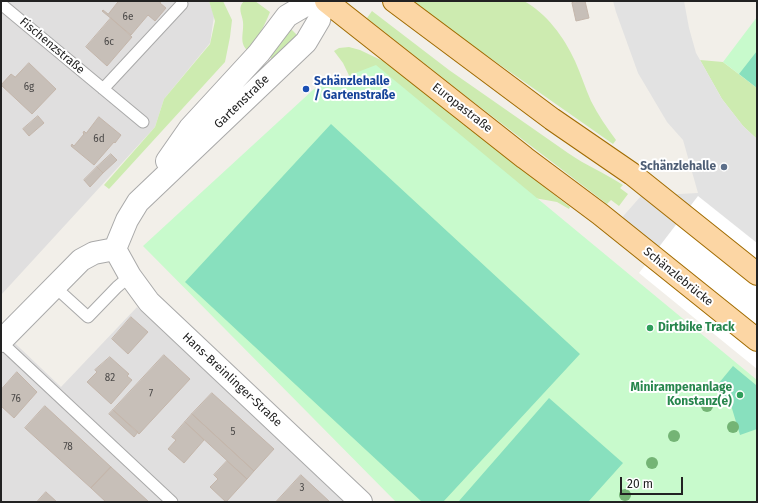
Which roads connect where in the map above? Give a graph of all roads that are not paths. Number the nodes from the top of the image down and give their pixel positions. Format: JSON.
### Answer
{"nodes":[{"id":1,"x":318,"y":1,"type":"edge"},
{"id":2,"x":325,"y":1,"type":"edge"},
{"id":3,"x":394,"y":1,"type":"edge"},
{"id":4,"x":1,"y":4,"type":"edge"},
{"id":5,"x":182,"y":4,"type":"dead end"},
{"id":6,"x":102,"y":89,"type":"junction"},
{"id":7,"x":144,"y":122,"type":"dead end"},
{"id":8,"x":146,"y":194,"type":"junction"},
{"id":9,"x":600,"y":214,"type":"joint"},
{"id":10,"x":116,"y":249,"type":"junction"},
{"id":11,"x":757,"y":274,"type":"edge"},
{"id":12,"x":130,"y":276,"type":"junction"},
{"id":13,"x":55,"y":287,"type":"junction"},
{"id":14,"x":757,"y":340,"type":"edge"},
{"id":15,"x":1,"y":341,"type":"edge"},
{"id":16,"x":172,"y":502,"type":"edge"},
{"id":17,"x":361,"y":502,"type":"edge"}],
"edges":[{"from":1,"to":8,"type":"street","name":"Gartenstraße"},
{"from":2,"to":8,"type":"street","name":"Gartenstraße"},
{"from":2,"to":9,"type":"main road","name":"Europastraße"},
{"from":3,"to":11,"type":"main road"},
{"from":4,"to":6,"type":"lane","name":"Fischenzstraße"},
{"from":5,"to":6,"type":"lane"},
{"from":6,"to":7,"type":"lane","name":"Fischenzstraße"},
{"from":8,"to":10,"type":"street","name":"Gartenstraße"},
{"from":9,"to":14,"type":"main road","name":"Schänzlebrücke"},
{"from":10,"to":12,"type":"street","name":"Hans-Breinlinger-Straße"},
{"from":10,"to":13,"type":"street"},
{"from":12,"to":13,"type":"lane"},
{"from":12,"to":17,"type":"street","name":"Hans-Breinlinger-Straße"},
{"from":13,"to":15,"type":"street"},
{"from":15,"to":16,"type":"lane"}]}
